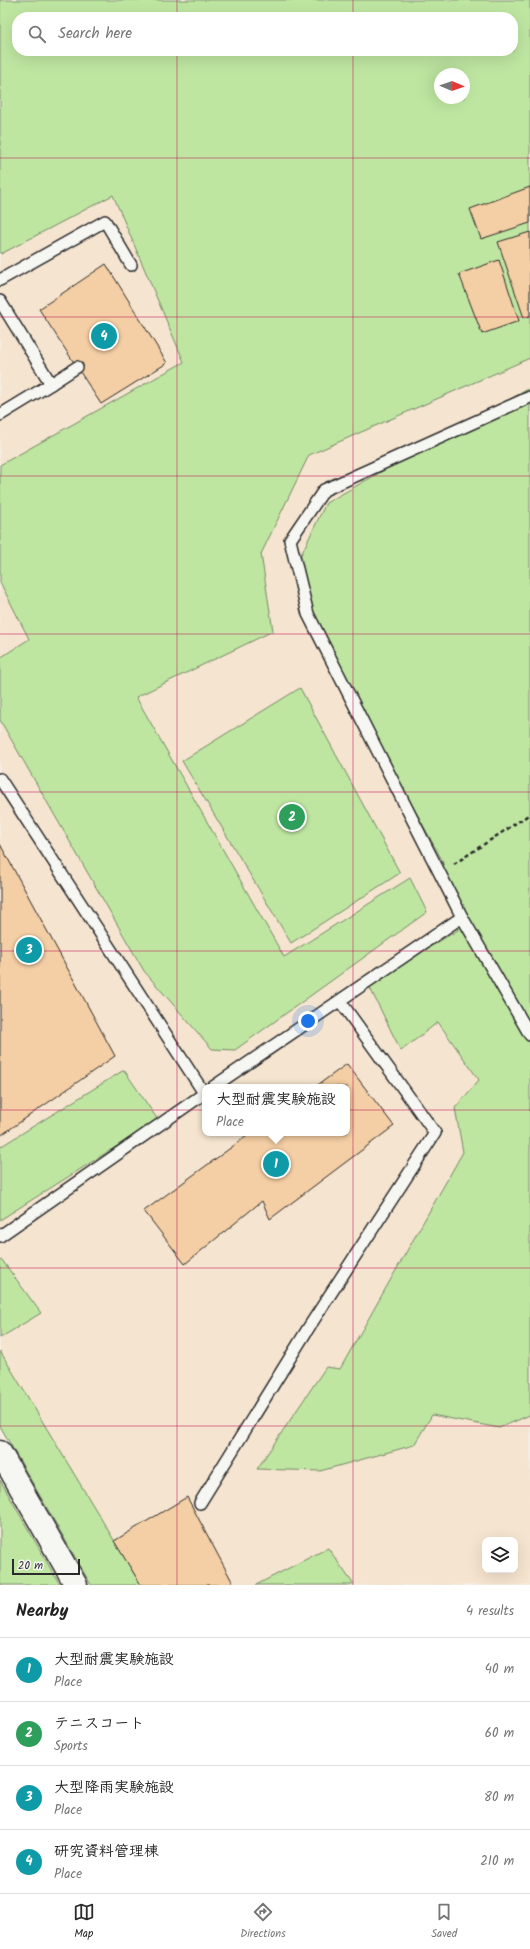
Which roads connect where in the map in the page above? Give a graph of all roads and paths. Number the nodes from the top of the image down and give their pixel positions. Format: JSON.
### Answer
{"nodes":[{"id":1,"x":131,"y":265,"type":"dead end"},
{"id":2,"x":0,"y":280,"type":"edge"},
{"id":3,"x":0,"y":301,"type":"edge"},
{"id":4,"x":77,"y":367,"type":"dead end"},
{"id":5,"x":51,"y":384,"type":"junction"},
{"id":6,"x":530,"y":397,"type":"edge"},
{"id":7,"x":0,"y":415,"type":"edge"},
{"id":8,"x":0,"y":779,"type":"edge"},
{"id":9,"x":530,"y":814,"type":"edge"},
{"id":10,"x":440,"y":873,"type":"junction"},
{"id":11,"x":462,"y":917,"type":"junction"},
{"id":12,"x":340,"y":1001,"type":"junction"},
{"id":13,"x":530,"y":1035,"type":"edge"},
{"id":14,"x":217,"y":1084,"type":"edge"},
{"id":15,"x":202,"y":1088,"type":"edge"},
{"id":16,"x":202,"y":1095,"type":"edge"},
{"id":17,"x":0,"y":1236,"type":"edge"},
{"id":18,"x":0,"y":1452,"type":"edge"},
{"id":19,"x":200,"y":1504,"type":"dead end"},
{"id":20,"x":76,"y":1585,"type":"edge"}],
"edges":[{"from":1,"to":2,"type":"lane"},
{"from":3,"to":5,"type":"lane"},
{"from":4,"to":5,"type":"lane"},
{"from":5,"to":7,"type":"lane"},
{"from":6,"to":10,"type":"lane"},
{"from":8,"to":15,"type":"lane"},
{"from":9,"to":10,"type":"path"},
{"from":10,"to":11,"type":"lane"},
{"from":11,"to":12,"type":"lane"},
{"from":11,"to":13,"type":"lane"},
{"from":12,"to":14,"type":"lane"},
{"from":12,"to":19,"type":"lane"},
{"from":16,"to":17,"type":"lane"},
{"from":18,"to":20,"type":"street"}]}
